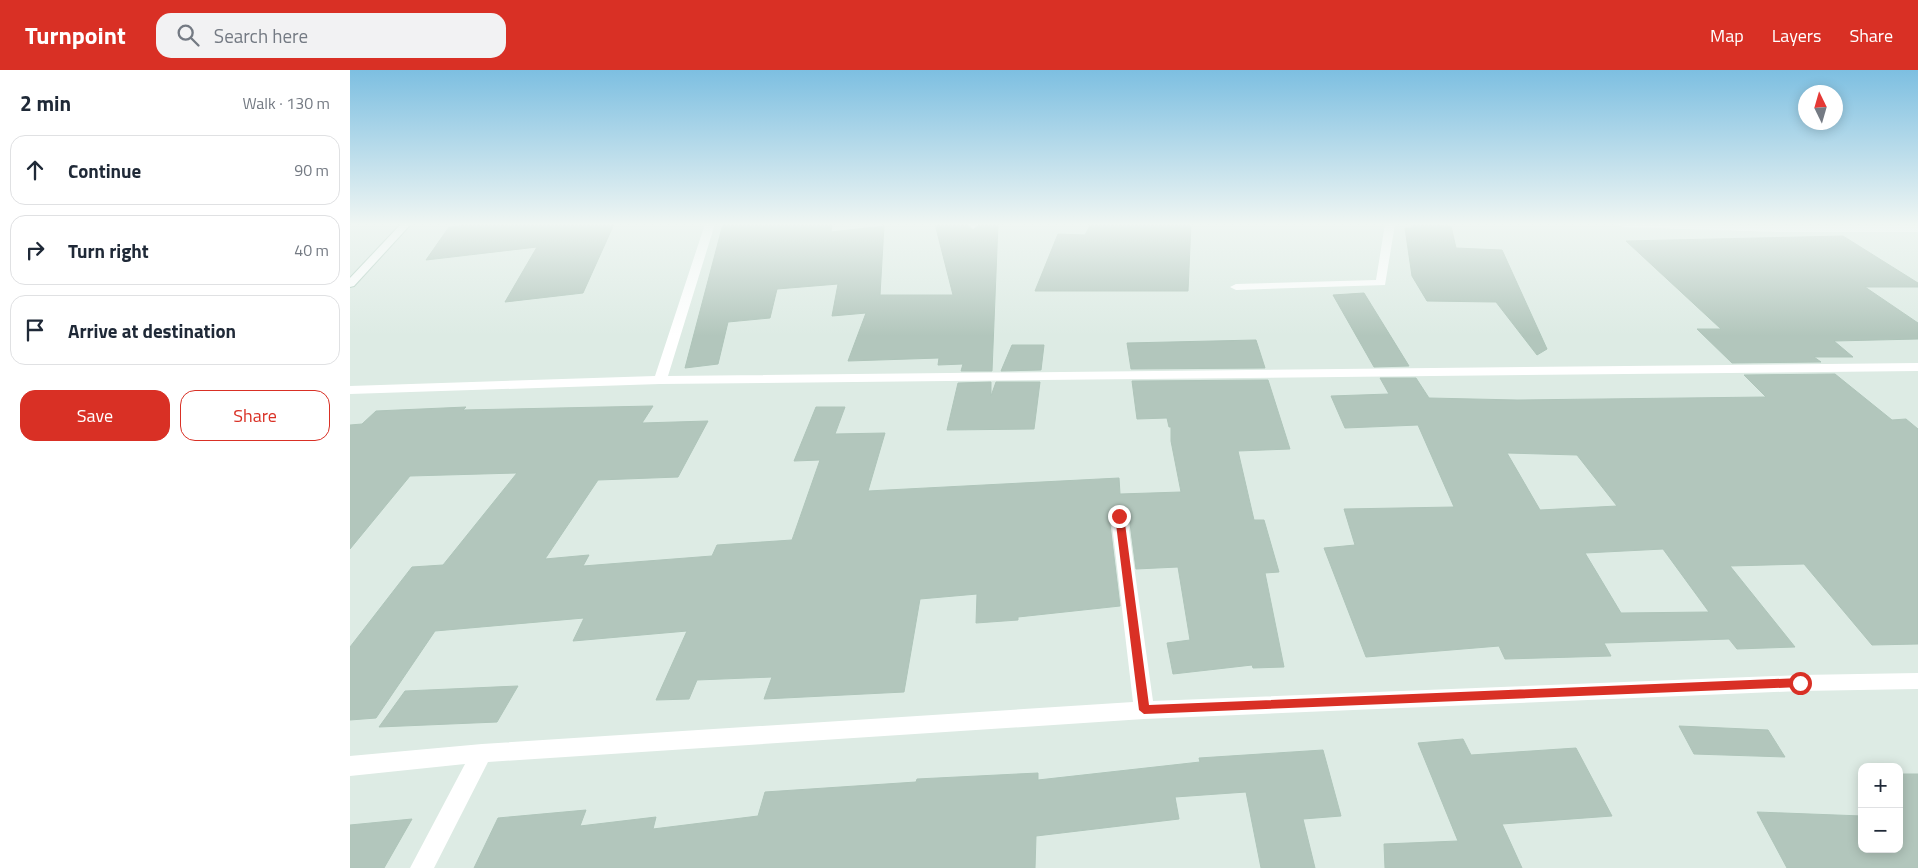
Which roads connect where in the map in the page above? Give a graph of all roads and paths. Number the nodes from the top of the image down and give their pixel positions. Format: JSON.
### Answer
{"nodes":[{"id":1,"x":371,"y":261,"type":"edge"},
{"id":2,"x":698,"y":261,"type":"edge"},
{"id":3,"x":1384,"y":261,"type":"edge"},
{"id":4,"x":350,"y":284,"type":"edge"},
{"id":5,"x":1236,"y":287,"type":"dead end"},
{"id":6,"x":1918,"y":367,"type":"edge"},
{"id":7,"x":660,"y":380,"type":"junction"},
{"id":8,"x":350,"y":390,"type":"edge"},
{"id":9,"x":1119,"y":516,"type":"dead end"},
{"id":10,"x":1918,"y":681,"type":"edge"},
{"id":11,"x":1144,"y":710,"type":"junction"},
{"id":12,"x":482,"y":753,"type":"junction"},
{"id":13,"x":350,"y":766,"type":"edge"},
{"id":14,"x":422,"y":868,"type":"edge"}],
"edges":[{"from":1,"to":4,"type":"street"},
{"from":2,"to":7,"type":"street"},
{"from":3,"to":5,"type":"street"},
{"from":6,"to":7,"type":"street"},
{"from":7,"to":8,"type":"street"},
{"from":9,"to":11,"type":"street"},
{"from":10,"to":11,"type":"street"},
{"from":11,"to":12,"type":"street"},
{"from":12,"to":13,"type":"street"},
{"from":12,"to":14,"type":"street"}]}
